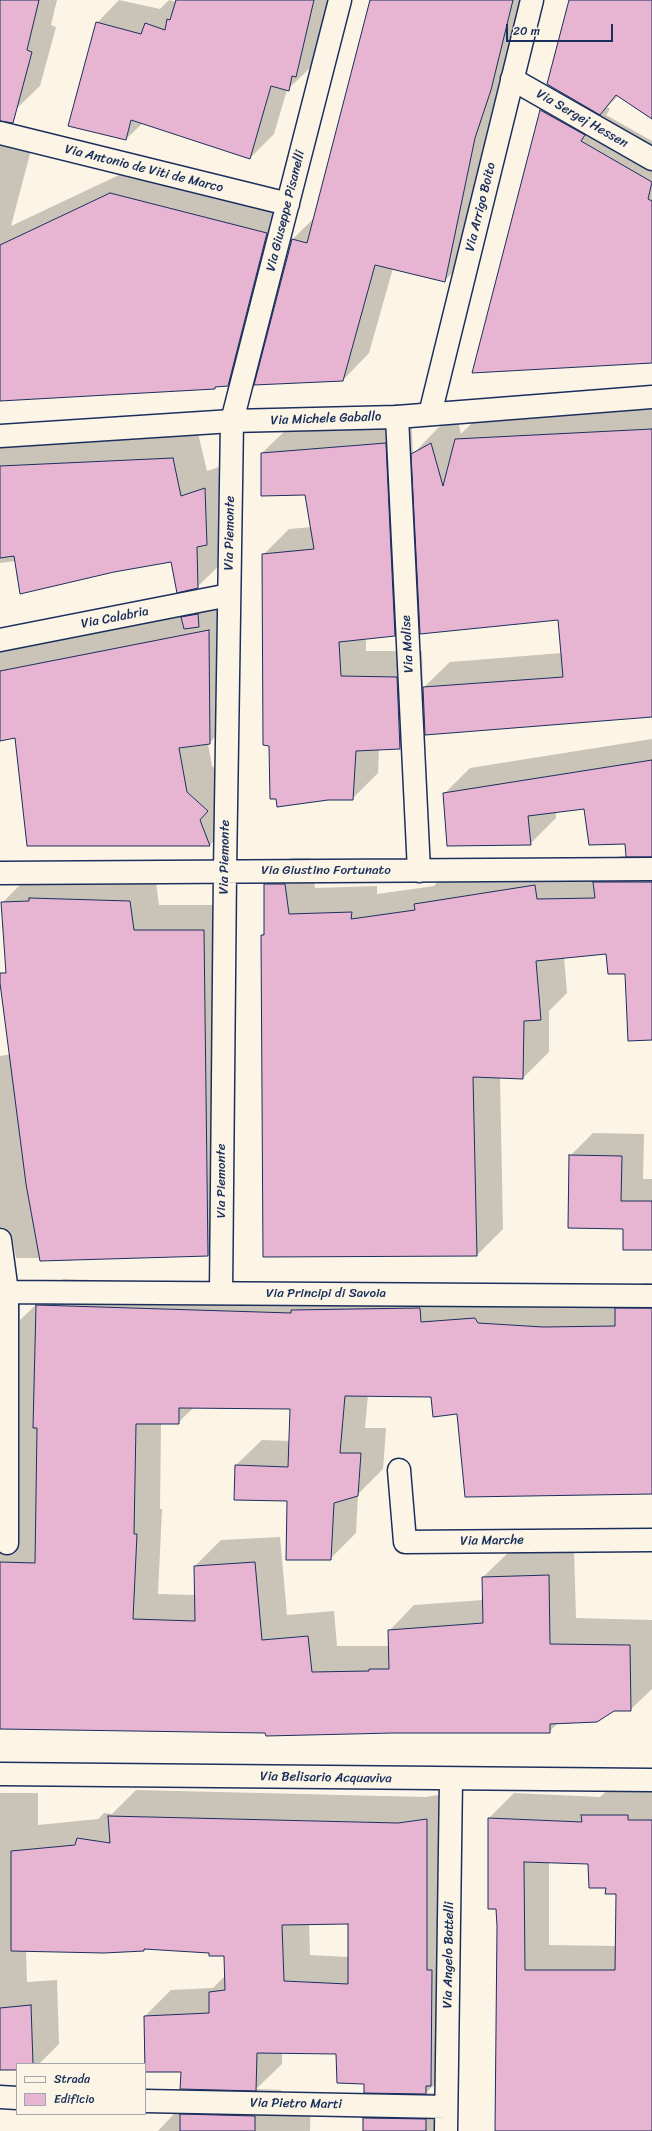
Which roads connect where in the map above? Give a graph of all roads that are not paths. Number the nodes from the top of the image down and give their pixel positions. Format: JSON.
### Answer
{"nodes":[{"id":1,"x":340,"y":0,"type":"edge"},
{"id":2,"x":532,"y":0,"type":"edge"},
{"id":3,"x":512,"y":79,"type":"junction"},
{"id":4,"x":0,"y":133,"type":"edge"},
{"id":5,"x":652,"y":159,"type":"edge"},
{"id":6,"x":288,"y":204,"type":"junction"},
{"id":7,"x":652,"y":397,"type":"edge"},
{"id":8,"x":430,"y":414,"type":"junction"},
{"id":9,"x":397,"y":417,"type":"junction"},
{"id":10,"x":232,"y":422,"type":"junction"},
{"id":11,"x":0,"y":436,"type":"edge"},
{"id":12,"x":229,"y":595,"type":"junction"},
{"id":13,"x":0,"y":640,"type":"edge"},
{"id":14,"x":652,"y":869,"type":"edge"},
{"id":15,"x":419,"y":870,"type":"junction"},
{"id":16,"x":225,"y":872,"type":"junction"},
{"id":17,"x":0,"y":873,"type":"edge"},
{"id":18,"x":0,"y":1240,"type":"edge"},
{"id":19,"x":3,"y":1292,"type":"edge"},
{"id":20,"x":221,"y":1293,"type":"junction"},
{"id":21,"x":652,"y":1296,"type":"edge"},
{"id":22,"x":399,"y":1470,"type":"dead end"},
{"id":23,"x":652,"y":1540,"type":"edge"},
{"id":24,"x":7,"y":1543,"type":"dead end"},
{"id":25,"x":0,"y":1774,"type":"edge"},
{"id":26,"x":451,"y":1780,"type":"junction"},
{"id":27,"x":652,"y":1780,"type":"edge"},
{"id":28,"x":0,"y":2097,"type":"edge"},
{"id":29,"x":16,"y":2098,"type":"edge"},
{"id":30,"x":146,"y":2100,"type":"edge"},
{"id":31,"x":446,"y":2107,"type":"junction"},
{"id":32,"x":446,"y":2131,"type":"edge"}],
"edges":[{"from":1,"to":6,"type":"street","name":"Via Giuseppe Pisanelli"},
{"from":2,"to":3,"type":"street","name":"Via Arrigo Boito"},
{"from":3,"to":5,"type":"street","name":"Via Sergej Hessen"},
{"from":3,"to":8,"type":"street","name":"Via Arrigo Boito"},
{"from":4,"to":6,"type":"street","name":"Via Antonio de Viti de Marco"},
{"from":6,"to":10,"type":"street","name":"Via Giuseppe Pisanelli"},
{"from":7,"to":8,"type":"street","name":"Via Michele Gaballo"},
{"from":8,"to":9,"type":"street","name":"Via Michele Gaballo"},
{"from":9,"to":10,"type":"street","name":"Via Michele Gaballo"},
{"from":9,"to":15,"type":"street","name":"Via Molise"},
{"from":10,"to":11,"type":"street","name":"Via Michele Gaballo"},
{"from":10,"to":12,"type":"street","name":"Via Piemonte"},
{"from":12,"to":13,"type":"street","name":"Via Calabria"},
{"from":12,"to":16,"type":"street","name":"Via Piemonte"},
{"from":14,"to":15,"type":"street","name":"Via Giustino Fortunato"},
{"from":15,"to":16,"type":"street","name":"Via Giustino Fortunato"},
{"from":16,"to":17,"type":"street","name":"Via Giustino Fortunato"},
{"from":16,"to":20,"type":"street","name":"Via Piemonte"},
{"from":18,"to":19,"type":"street"},
{"from":19,"to":20,"type":"street","name":"Via Principi di Savoia"},
{"from":19,"to":24,"type":"street"},
{"from":20,"to":21,"type":"street","name":"Via Principi di Savoia"},
{"from":22,"to":23,"type":"street","name":"Via Marche"},
{"from":25,"to":26,"type":"street","name":"Via Belisario Acquaviva"},
{"from":26,"to":27,"type":"street","name":"Via Belisario Acquaviva"},
{"from":26,"to":31,"type":"street","name":"Via Angelo Battelli"},
{"from":28,"to":29,"type":"street"},
{"from":30,"to":31,"type":"street","name":"Via Pietro Marti"},
{"from":31,"to":32,"type":"street","name":"Via Angelo Battelli"}]}
